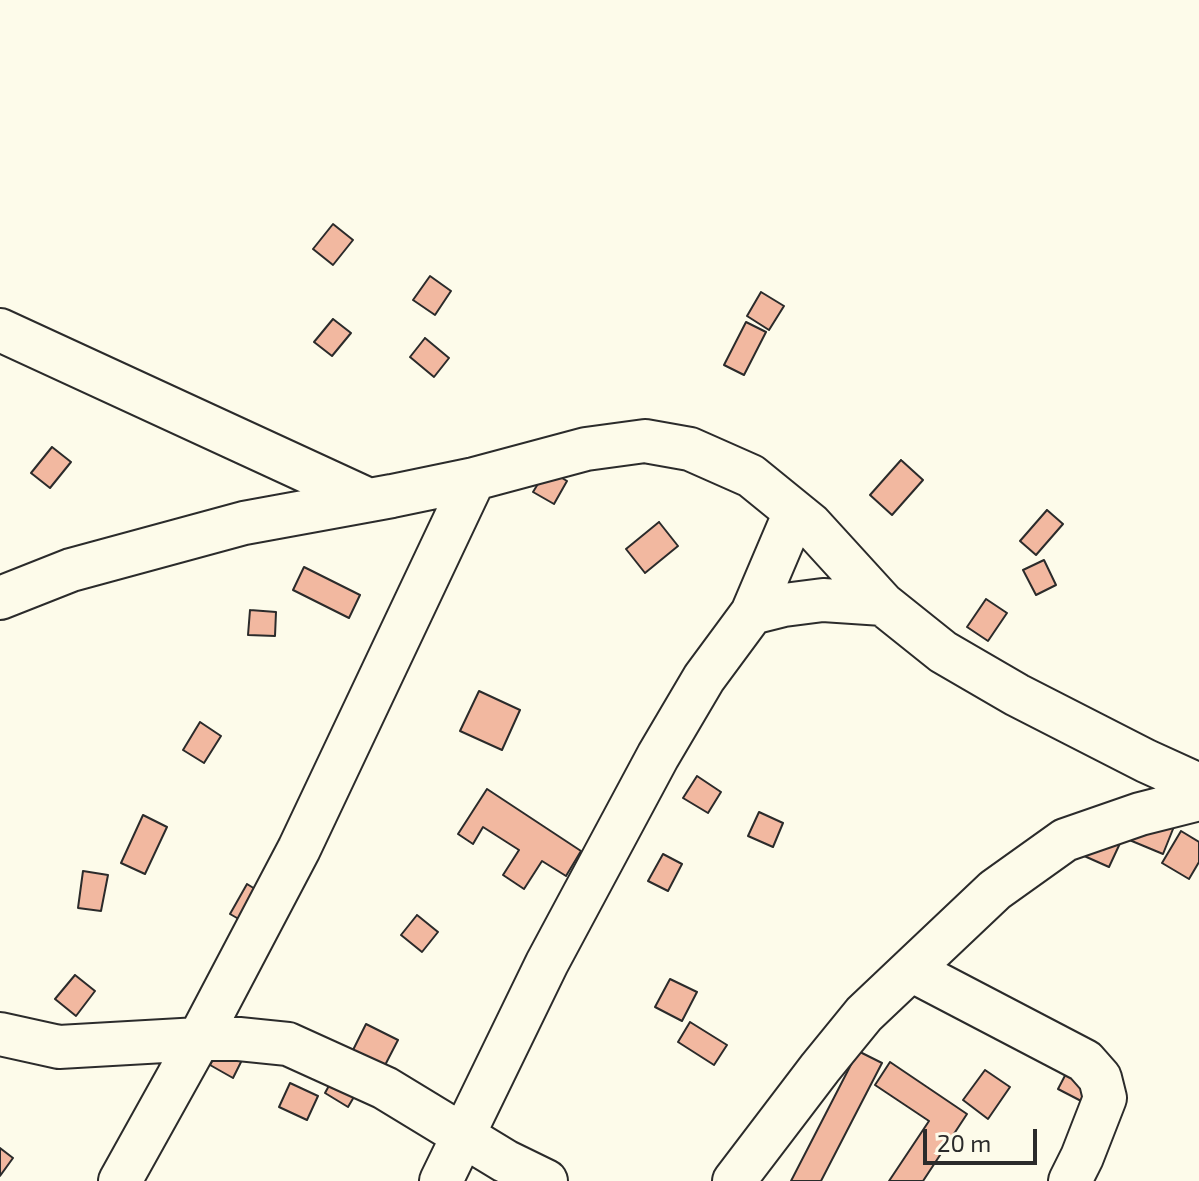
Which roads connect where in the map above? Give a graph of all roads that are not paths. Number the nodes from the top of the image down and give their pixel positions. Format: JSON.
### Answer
{"nodes":[{"id":1,"x":0,"y":330,"type":"edge"},
{"id":2,"x":474,"y":479,"type":"junction"},
{"id":3,"x":369,"y":500,"type":"junction"},
{"id":4,"x":795,"y":512,"type":"junction"},
{"id":5,"x":0,"y":598,"type":"edge"},
{"id":6,"x":883,"y":604,"type":"junction"},
{"id":7,"x":752,"y":613,"type":"junction"},
{"id":8,"x":1199,"y":785,"type":"edge"},
{"id":9,"x":1199,"y":799,"type":"edge"},
{"id":10,"x":911,"y":970,"type":"junction"},
{"id":11,"x":0,"y":1034,"type":"edge"},
{"id":12,"x":199,"y":1039,"type":"junction"},
{"id":13,"x":463,"y":1135,"type":"junction"},
{"id":14,"x":120,"y":1181,"type":"edge"},
{"id":15,"x":441,"y":1181,"type":"edge"},
{"id":16,"x":546,"y":1181,"type":"edge"},
{"id":17,"x":734,"y":1181,"type":"edge"},
{"id":18,"x":1070,"y":1181,"type":"edge"}],
"edges":[{"from":1,"to":3,"type":"street"},
{"from":2,"to":3,"type":"street"},
{"from":2,"to":4,"type":"street"},
{"from":2,"to":12,"type":"street"},
{"from":3,"to":5,"type":"street"},
{"from":4,"to":6,"type":"street"},
{"from":4,"to":7,"type":"street"},
{"from":6,"to":7,"type":"street"},
{"from":6,"to":8,"type":"street"},
{"from":7,"to":13,"type":"street"},
{"from":9,"to":10,"type":"street"},
{"from":10,"to":17,"type":"street"},
{"from":10,"to":18,"type":"street"},
{"from":11,"to":12,"type":"street"},
{"from":12,"to":13,"type":"street"},
{"from":12,"to":14,"type":"street"},
{"from":13,"to":15,"type":"street"},
{"from":13,"to":16,"type":"street"}]}
